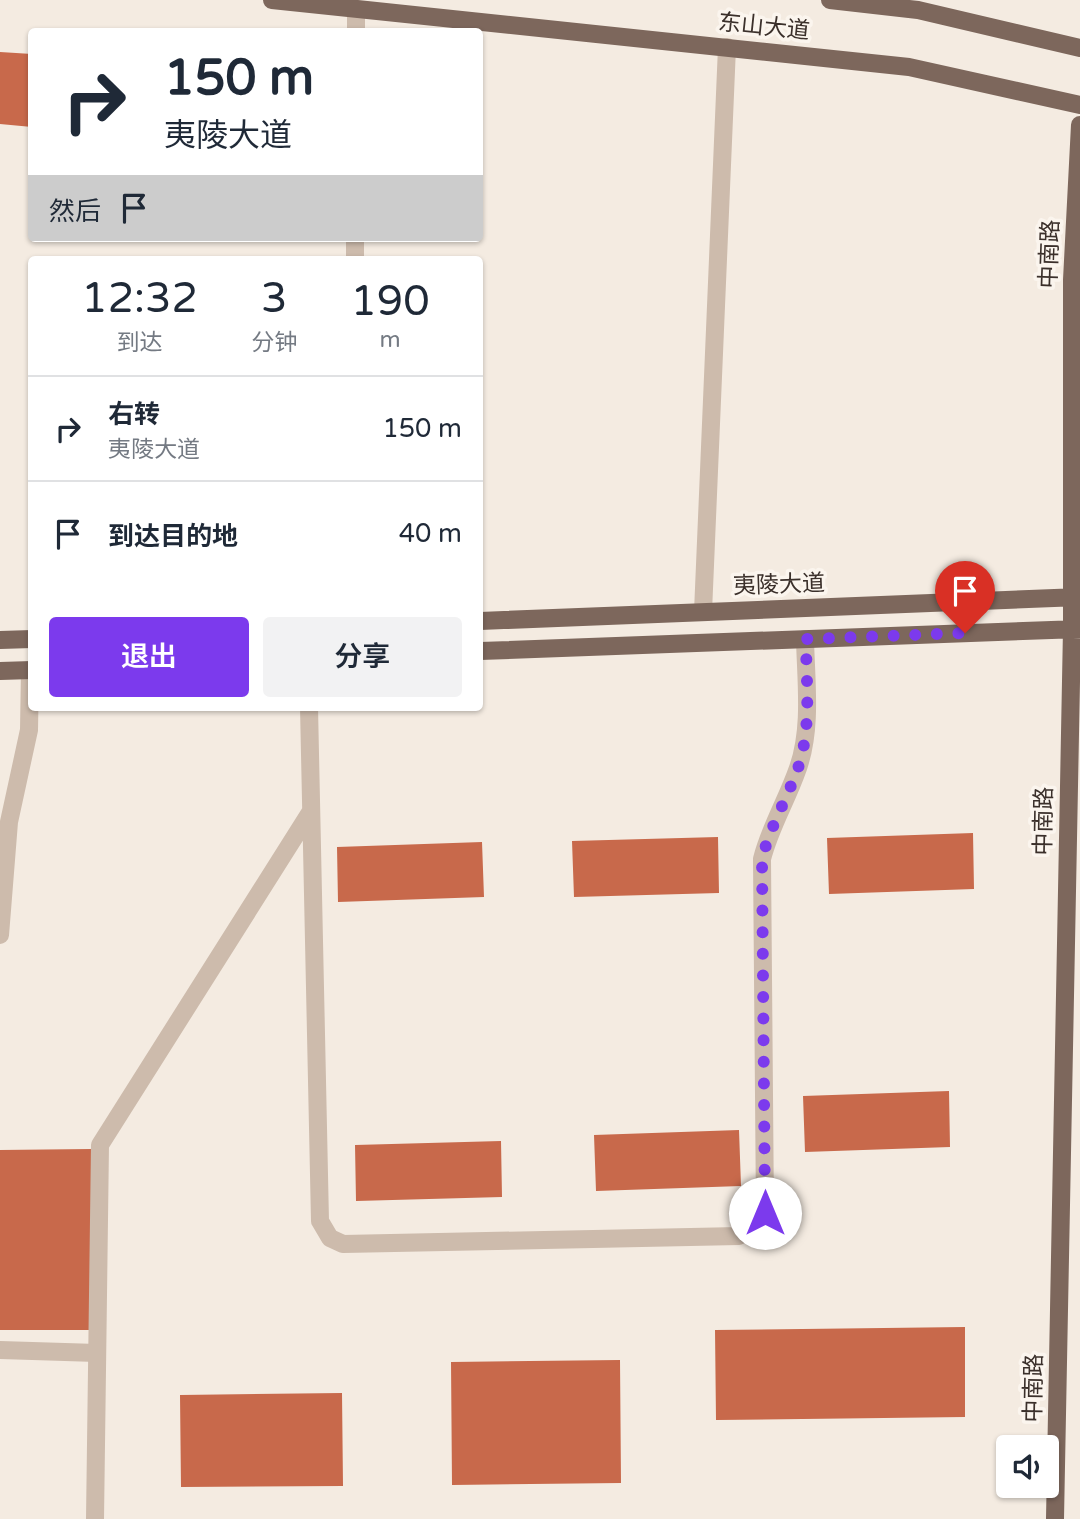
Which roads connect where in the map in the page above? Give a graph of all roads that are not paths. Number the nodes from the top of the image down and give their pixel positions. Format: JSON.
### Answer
{"nodes":[{"id":1,"x":272,"y":0,"type":"edge"},
{"id":2,"x":830,"y":0,"type":"edge"},
{"id":3,"x":356,"y":10,"type":"junction"},
{"id":4,"x":356,"y":28,"type":"edge"},
{"id":5,"x":727,"y":47,"type":"junction"},
{"id":6,"x":1080,"y":48,"type":"edge"},
{"id":7,"x":1080,"y":105,"type":"edge"},
{"id":8,"x":1080,"y":125,"type":"edge"},
{"id":9,"x":1076,"y":597,"type":"edge"},
{"id":10,"x":703,"y":611,"type":"junction"},
{"id":11,"x":483,"y":621,"type":"edge"},
{"id":12,"x":1076,"y":629,"type":"edge"},
{"id":13,"x":28,"y":639,"type":"edge"},
{"id":14,"x":806,"y":639,"type":"junction"},
{"id":15,"x":0,"y":640,"type":"edge"},
{"id":16,"x":483,"y":651,"type":"edge"},
{"id":17,"x":28,"y":670,"type":"edge"},
{"id":18,"x":0,"y":671,"type":"edge"},
{"id":19,"x":30,"y":711,"type":"edge"},
{"id":20,"x":309,"y":711,"type":"edge"},
{"id":21,"x":311,"y":811,"type":"junction"},
{"id":22,"x":0,"y":934,"type":"edge"},
{"id":23,"x":0,"y":1350,"type":"edge"},
{"id":24,"x":97,"y":1353,"type":"junction"},
{"id":25,"x":95,"y":1519,"type":"edge"},
{"id":26,"x":1055,"y":1519,"type":"edge"}],
"edges":[{"from":1,"to":3,"type":"main road","name":"东山大道"},
{"from":2,"to":6,"type":"main road","name":"东山大道"},
{"from":3,"to":4,"type":"street"},
{"from":3,"to":5,"type":"main road","name":"东山大道"},
{"from":5,"to":7,"type":"main road","name":"东山大道"},
{"from":5,"to":10,"type":"street"},
{"from":8,"to":9,"type":"main road","name":"中南路"},
{"from":9,"to":10,"type":"main road","name":"夷陵大道"},
{"from":9,"to":12,"type":"main road","name":"中南路"},
{"from":10,"to":11,"type":"main road","name":"夷陵大道"},
{"from":12,"to":14,"type":"main road"},
{"from":12,"to":26,"type":"main road","name":"中南路"},
{"from":13,"to":15,"type":"main road"},
{"from":14,"to":16,"type":"main road"},
{"from":14,"to":21,"type":"street"},
{"from":17,"to":18,"type":"main road"},
{"from":19,"to":22,"type":"street"},
{"from":20,"to":21,"type":"street"},
{"from":21,"to":24,"type":"street"},
{"from":23,"to":24,"type":"street"},
{"from":24,"to":25,"type":"street"}]}
